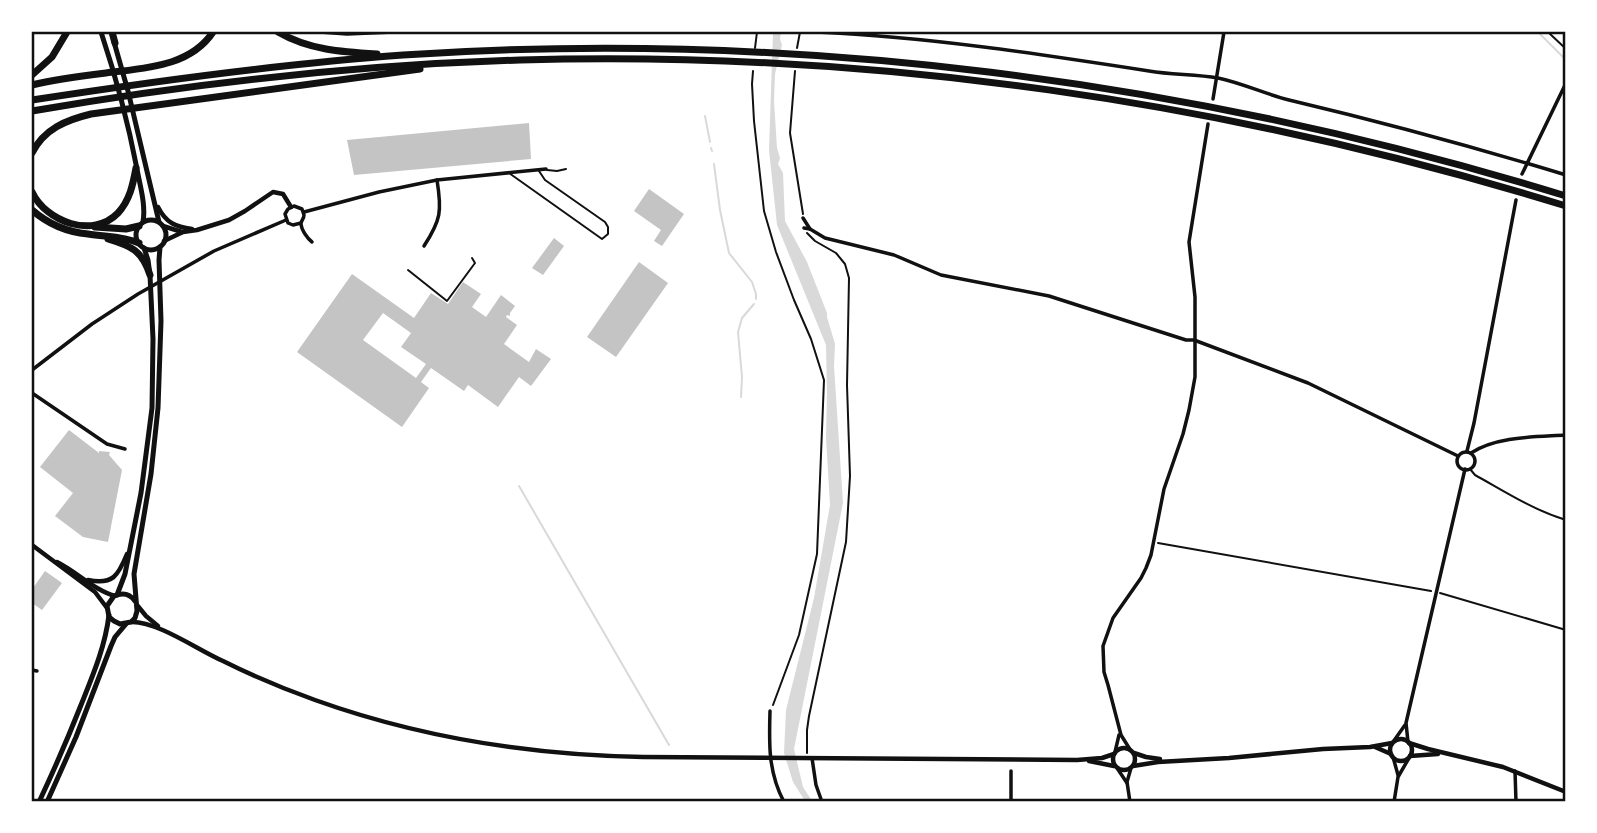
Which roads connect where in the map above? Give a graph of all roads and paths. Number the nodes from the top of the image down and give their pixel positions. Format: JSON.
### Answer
{"nodes":[{"id":1,"x":67,"y":32,"type":"edge"},
{"id":2,"x":101,"y":32,"type":"edge"},
{"id":3,"x":111,"y":32,"type":"edge"},
{"id":4,"x":213,"y":32,"type":"edge"},
{"id":5,"x":278,"y":32,"type":"edge"},
{"id":6,"x":320,"y":32,"type":"edge"},
{"id":7,"x":394,"y":32,"type":"edge"},
{"id":8,"x":757,"y":32,"type":"edge"},
{"id":9,"x":800,"y":32,"type":"edge"},
{"id":10,"x":817,"y":32,"type":"edge"},
{"id":11,"x":1224,"y":32,"type":"edge"},
{"id":12,"x":1548,"y":32,"type":"edge"},
{"id":13,"x":842,"y":33,"type":"edge"},
{"id":14,"x":115,"y":43,"type":"joint"},
{"id":15,"x":1566,"y":49,"type":"edge"},
{"id":16,"x":797,"y":53,"type":"dead end"},
{"id":17,"x":406,"y":55,"type":"junction"},
{"id":18,"x":754,"y":58,"type":"dead end"},
{"id":19,"x":473,"y":62,"type":"junction"},
{"id":20,"x":795,"y":65,"type":"dead end"},
{"id":21,"x":753,"y":71,"type":"dead end"},
{"id":22,"x":32,"y":75,"type":"edge"},
{"id":23,"x":1216,"y":78,"type":"junction"},
{"id":24,"x":1566,"y":83,"type":"edge"},
{"id":25,"x":32,"y":85,"type":"edge"},
{"id":26,"x":1213,"y":99,"type":"dead end"},
{"id":27,"x":32,"y":100,"type":"edge"},
{"id":28,"x":32,"y":111,"type":"edge"},
{"id":29,"x":1208,"y":124,"type":"dead end"},
{"id":30,"x":132,"y":125,"type":"junction"},
{"id":31,"x":32,"y":153,"type":"edge"},
{"id":32,"x":1526,"y":163,"type":"junction"},
{"id":33,"x":136,"y":168,"type":"junction"},
{"id":34,"x":546,"y":169,"type":"joint"},
{"id":35,"x":566,"y":169,"type":"dead end"},
{"id":36,"x":539,"y":170,"type":"junction"},
{"id":37,"x":507,"y":172,"type":"junction"},
{"id":38,"x":1522,"y":174,"type":"dead end"},
{"id":39,"x":1566,"y":176,"type":"edge"},
{"id":40,"x":437,"y":180,"type":"junction"},
{"id":41,"x":32,"y":192,"type":"edge"},
{"id":42,"x":1566,"y":196,"type":"edge"},
{"id":43,"x":153,"y":200,"type":"junction"},
{"id":44,"x":1517,"y":200,"type":"dead end"},
{"id":45,"x":1566,"y":206,"type":"edge"},
{"id":46,"x":291,"y":207,"type":"junction"},
{"id":47,"x":32,"y":210,"type":"edge"},
{"id":48,"x":304,"y":212,"type":"junction"},
{"id":49,"x":803,"y":218,"type":"joint"},
{"id":50,"x":286,"y":220,"type":"junction"},
{"id":51,"x":301,"y":223,"type":"junction"},
{"id":52,"x":141,"y":224,"type":"junction"},
{"id":53,"x":161,"y":224,"type":"junction"},
{"id":54,"x":807,"y":229,"type":"junction"},
{"id":55,"x":197,"y":230,"type":"junction"},
{"id":56,"x":93,"y":231,"type":"junction"},
{"id":57,"x":183,"y":232,"type":"junction"},
{"id":58,"x":164,"y":241,"type":"junction"},
{"id":59,"x":312,"y":243,"type":"dead end"},
{"id":60,"x":141,"y":245,"type":"junction"},
{"id":61,"x":424,"y":246,"type":"dead end"},
{"id":62,"x":160,"y":247,"type":"junction"},
{"id":63,"x":472,"y":258,"type":"dead end"},
{"id":64,"x":149,"y":270,"type":"junction"},
{"id":65,"x":408,"y":270,"type":"dead end"},
{"id":66,"x":1194,"y":340,"type":"junction"},
{"id":67,"x":32,"y":370,"type":"edge"},
{"id":68,"x":32,"y":393,"type":"edge"},
{"id":69,"x":1566,"y":435,"type":"edge"},
{"id":70,"x":125,"y":449,"type":"dead end"},
{"id":71,"x":1469,"y":452,"type":"junction"},
{"id":72,"x":1458,"y":456,"type":"junction"},
{"id":73,"x":1465,"y":469,"type":"junction"},
{"id":74,"x":1470,"y":469,"type":"junction"},
{"id":75,"x":1566,"y":520,"type":"edge"},
{"id":76,"x":1153,"y":542,"type":"junction"},
{"id":77,"x":32,"y":545,"type":"edge"},
{"id":78,"x":129,"y":550,"type":"junction"},
{"id":79,"x":53,"y":561,"type":"junction"},
{"id":80,"x":86,"y":580,"type":"junction"},
{"id":81,"x":1436,"y":592,"type":"junction"},
{"id":82,"x":116,"y":595,"type":"junction"},
{"id":83,"x":136,"y":603,"type":"junction"},
{"id":84,"x":107,"y":608,"type":"junction"},
{"id":85,"x":108,"y":615,"type":"junction"},
{"id":86,"x":128,"y":623,"type":"junction"},
{"id":87,"x":161,"y":629,"type":"junction"},
{"id":88,"x":1566,"y":630,"type":"edge"},
{"id":89,"x":32,"y":670,"type":"edge"},
{"id":90,"x":37,"y":671,"type":"dead end"},
{"id":91,"x":771,"y":711,"type":"joint"},
{"id":92,"x":1406,"y":723,"type":"junction"},
{"id":93,"x":1120,"y":730,"type":"junction"},
{"id":94,"x":1409,"y":742,"type":"junction"},
{"id":95,"x":1393,"y":743,"type":"junction"},
{"id":96,"x":1371,"y":747,"type":"junction"},
{"id":97,"x":1132,"y":752,"type":"junction"},
{"id":98,"x":1115,"y":753,"type":"junction"},
{"id":99,"x":1392,"y":755,"type":"junction"},
{"id":100,"x":1453,"y":755,"type":"junction"},
{"id":101,"x":1410,"y":757,"type":"junction"},
{"id":102,"x":810,"y":758,"type":"junction"},
{"id":103,"x":1077,"y":760,"type":"junction"},
{"id":104,"x":1175,"y":760,"type":"junction"},
{"id":105,"x":1132,"y":767,"type":"junction"},
{"id":106,"x":1116,"y":768,"type":"junction"},
{"id":107,"x":1011,"y":771,"type":"dead end"},
{"id":108,"x":1515,"y":771,"type":"junction"},
{"id":109,"x":1398,"y":777,"type":"junction"},
{"id":110,"x":1128,"y":785,"type":"junction"},
{"id":111,"x":1566,"y":792,"type":"edge"},
{"id":112,"x":39,"y":802,"type":"edge"},
{"id":113,"x":47,"y":802,"type":"edge"},
{"id":114,"x":784,"y":802,"type":"edge"},
{"id":115,"x":822,"y":802,"type":"edge"},
{"id":116,"x":1011,"y":802,"type":"edge"},
{"id":117,"x":1130,"y":802,"type":"edge"},
{"id":118,"x":1394,"y":802,"type":"edge"},
{"id":119,"x":1516,"y":802,"type":"edge"}],
"edges":[{"from":1,"to":22,"type":"highway"},
{"from":2,"to":30,"type":"main road"},
{"from":3,"to":14,"type":"highway"},
{"from":4,"to":25,"type":"highway"},
{"from":5,"to":17,"type":"highway"},
{"from":6,"to":7,"type":"street"},
{"from":8,"to":18,"type":"path"},
{"from":9,"to":16,"type":"path"},
{"from":10,"to":13,"type":"street"},
{"from":11,"to":23,"type":"street"},
{"from":12,"to":15,"type":"path"},
{"from":13,"to":23,"type":"street"},
{"from":14,"to":30,"type":"main road"},
{"from":17,"to":27,"type":"highway"},
{"from":17,"to":42,"type":"highway"},
{"from":19,"to":28,"type":"highway"},
{"from":19,"to":31,"type":"highway"},
{"from":19,"to":45,"type":"highway"},
{"from":20,"to":49,"type":"path"},
{"from":21,"to":91,"type":"path"},
{"from":23,"to":26,"type":"street"},
{"from":23,"to":32,"type":"street"},
{"from":24,"to":32,"type":"street"},
{"from":29,"to":66,"type":"street"},
{"from":30,"to":33,"type":"main road"},
{"from":30,"to":43,"type":"main road"},
{"from":32,"to":38,"type":"street"},
{"from":32,"to":39,"type":"street"},
{"from":33,"to":52,"type":"main road"},
{"from":33,"to":56,"type":"highway"},
{"from":34,"to":35,"type":"lane"},
{"from":34,"to":36,"type":"street"},
{"from":36,"to":37,"type":"street"},
{"from":36,"to":37,"type":"lane"},
{"from":37,"to":40,"type":"street"},
{"from":40,"to":48,"type":"street"},
{"from":40,"to":61,"type":"street"},
{"from":41,"to":56,"type":"highway"},
{"from":43,"to":53,"type":"main road"},
{"from":43,"to":55,"type":"street"},
{"from":44,"to":71,"type":"street"},
{"from":46,"to":48,"type":"street"},
{"from":46,"to":50,"type":"street"},
{"from":46,"to":55,"type":"street"},
{"from":47,"to":56,"type":"highway"},
{"from":48,"to":51,"type":"street"},
{"from":49,"to":54,"type":"street"},
{"from":50,"to":51,"type":"street"},
{"from":50,"to":67,"type":"street"},
{"from":51,"to":59,"type":"street"},
{"from":52,"to":53,"type":"main road"},
{"from":52,"to":56,"type":"highway"},
{"from":52,"to":60,"type":"main road"},
{"from":53,"to":57,"type":"street"},
{"from":53,"to":58,"type":"main road"},
{"from":54,"to":66,"type":"street"},
{"from":54,"to":102,"type":"path"},
{"from":55,"to":57,"type":"street"},
{"from":56,"to":60,"type":"highway"},
{"from":56,"to":64,"type":"highway"},
{"from":57,"to":58,"type":"street"},
{"from":58,"to":62,"type":"main road"},
{"from":60,"to":62,"type":"main road"},
{"from":60,"to":64,"type":"main road"},
{"from":62,"to":83,"type":"main road"},
{"from":63,"to":65,"type":"lane"},
{"from":64,"to":78,"type":"main road"},
{"from":66,"to":72,"type":"street"},
{"from":66,"to":76,"type":"street"},
{"from":68,"to":70,"type":"street"},
{"from":69,"to":71,"type":"street"},
{"from":71,"to":72,"type":"street"},
{"from":71,"to":74,"type":"street"},
{"from":72,"to":73,"type":"street"},
{"from":73,"to":74,"type":"street"},
{"from":73,"to":81,"type":"street"},
{"from":74,"to":75,"type":"path"},
{"from":76,"to":81,"type":"path"},
{"from":76,"to":93,"type":"street"},
{"from":77,"to":79,"type":"street"},
{"from":78,"to":80,"type":"street"},
{"from":78,"to":82,"type":"main road"},
{"from":79,"to":80,"type":"street"},
{"from":79,"to":84,"type":"street"},
{"from":80,"to":82,"type":"street"},
{"from":81,"to":88,"type":"path"},
{"from":81,"to":92,"type":"street"},
{"from":82,"to":83,"type":"main road"},
{"from":82,"to":84,"type":"main road"},
{"from":83,"to":86,"type":"main road"},
{"from":83,"to":87,"type":"street"},
{"from":84,"to":85,"type":"main road"},
{"from":85,"to":86,"type":"main road"},
{"from":85,"to":112,"type":"main road"},
{"from":86,"to":87,"type":"street"},
{"from":86,"to":113,"type":"main road"},
{"from":87,"to":102,"type":"street"},
{"from":89,"to":90,"type":"street"},
{"from":91,"to":114,"type":"street"},
{"from":92,"to":94,"type":"street"},
{"from":92,"to":95,"type":"street"},
{"from":93,"to":97,"type":"street"},
{"from":93,"to":98,"type":"street"},
{"from":94,"to":95,"type":"street"},
{"from":94,"to":100,"type":"street"},
{"from":94,"to":101,"type":"street"},
{"from":95,"to":96,"type":"street"},
{"from":95,"to":99,"type":"street"},
{"from":96,"to":99,"type":"street"},
{"from":96,"to":104,"type":"street"},
{"from":97,"to":98,"type":"street"},
{"from":97,"to":104,"type":"street"},
{"from":97,"to":105,"type":"street"},
{"from":98,"to":103,"type":"street"},
{"from":98,"to":106,"type":"street"},
{"from":99,"to":101,"type":"street"},
{"from":99,"to":109,"type":"street"},
{"from":100,"to":101,"type":"street"},
{"from":100,"to":108,"type":"street"},
{"from":101,"to":109,"type":"street"},
{"from":102,"to":103,"type":"street"},
{"from":102,"to":115,"type":"street"},
{"from":103,"to":106,"type":"street"},
{"from":104,"to":105,"type":"street"},
{"from":105,"to":106,"type":"street"},
{"from":105,"to":110,"type":"street"},
{"from":106,"to":110,"type":"street"},
{"from":107,"to":116,"type":"street"},
{"from":108,"to":111,"type":"street"},
{"from":108,"to":119,"type":"street"},
{"from":109,"to":118,"type":"street"},
{"from":110,"to":117,"type":"street"}]}
